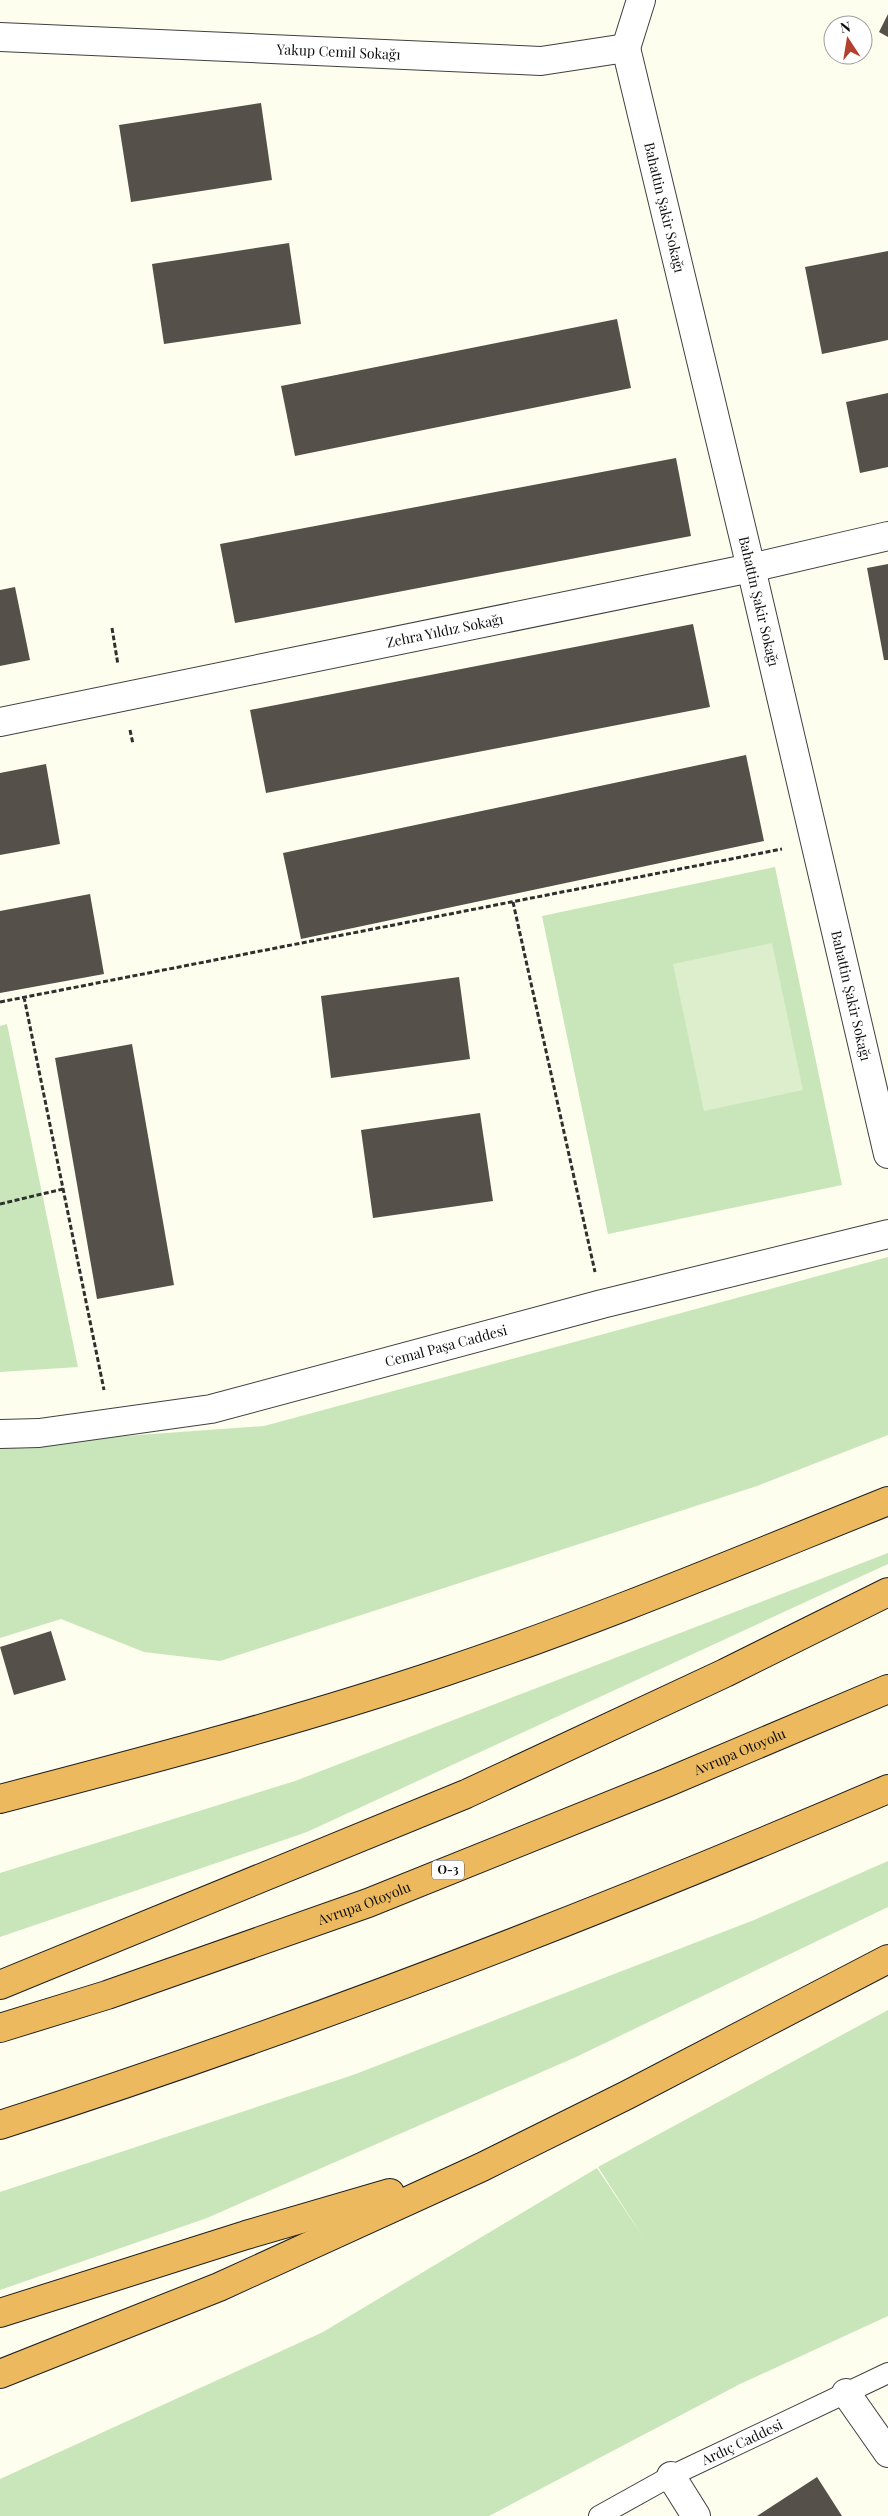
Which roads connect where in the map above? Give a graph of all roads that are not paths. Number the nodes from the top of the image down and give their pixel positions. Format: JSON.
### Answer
{"nodes":[{"id":1,"x":641,"y":0,"type":"edge"},
{"id":2,"x":0,"y":37,"type":"edge"},
{"id":3,"x":626,"y":48,"type":"junction"},
{"id":4,"x":888,"y":536,"type":"edge"},
{"id":5,"x":751,"y":568,"type":"junction"},
{"id":6,"x":0,"y":722,"type":"edge"},
{"id":7,"x":888,"y":1154,"type":"edge"},
{"id":8,"x":888,"y":1234,"type":"edge"},
{"id":9,"x":0,"y":1434,"type":"edge"},
{"id":10,"x":888,"y":1501,"type":"edge"},
{"id":11,"x":888,"y":1592,"type":"edge"},
{"id":12,"x":888,"y":1689,"type":"edge"},
{"id":13,"x":888,"y":1789,"type":"edge"},
{"id":14,"x":0,"y":1799,"type":"edge"},
{"id":15,"x":888,"y":1959,"type":"edge"},
{"id":16,"x":0,"y":1985,"type":"edge"},
{"id":17,"x":0,"y":2028,"type":"edge"},
{"id":18,"x":0,"y":2125,"type":"edge"},
{"id":19,"x":482,"y":2167,"type":"junction"},
{"id":20,"x":0,"y":2313,"type":"edge"},
{"id":21,"x":888,"y":2373,"type":"edge"},
{"id":22,"x":0,"y":2374,"type":"edge"},
{"id":23,"x":846,"y":2393,"type":"junction"},
{"id":24,"x":888,"y":2453,"type":"edge"},
{"id":25,"x":671,"y":2476,"type":"junction"},
{"id":26,"x":599,"y":2516,"type":"edge"},
{"id":27,"x":696,"y":2516,"type":"edge"}],
"edges":[{"from":1,"to":3,"type":"street"},
{"from":2,"to":3,"type":"street","name":"Yakup Cemil Sokağı"},
{"from":3,"to":5,"type":"street","name":"Bahattin Şakir Sokağı"},
{"from":4,"to":5,"type":"street","name":"Zehra Yıldız Sokağı"},
{"from":5,"to":6,"type":"street","name":"Zehra Yıldız Sokağı"},
{"from":5,"to":7,"type":"street","name":"Bahattin Şakir Sokağı"},
{"from":8,"to":9,"type":"street","name":"Cemal Paşa Caddesi"},
{"from":10,"to":14,"type":"highway"},
{"from":11,"to":16,"type":"highway"},
{"from":12,"to":17,"type":"highway","name":"Avrupa Otoyolu","number":"O-3"},
{"from":13,"to":18,"type":"highway"},
{"from":15,"to":19,"type":"highway"},
{"from":19,"to":20,"type":"highway"},
{"from":19,"to":22,"type":"highway"},
{"from":21,"to":23,"type":"lane","name":"Ardıç Caddesi"},
{"from":23,"to":24,"type":"street"},
{"from":23,"to":25,"type":"lane","name":"Ardıç Caddesi"},
{"from":25,"to":26,"type":"lane","name":"Ardıç Caddesi"},
{"from":25,"to":27,"type":"street"}]}
